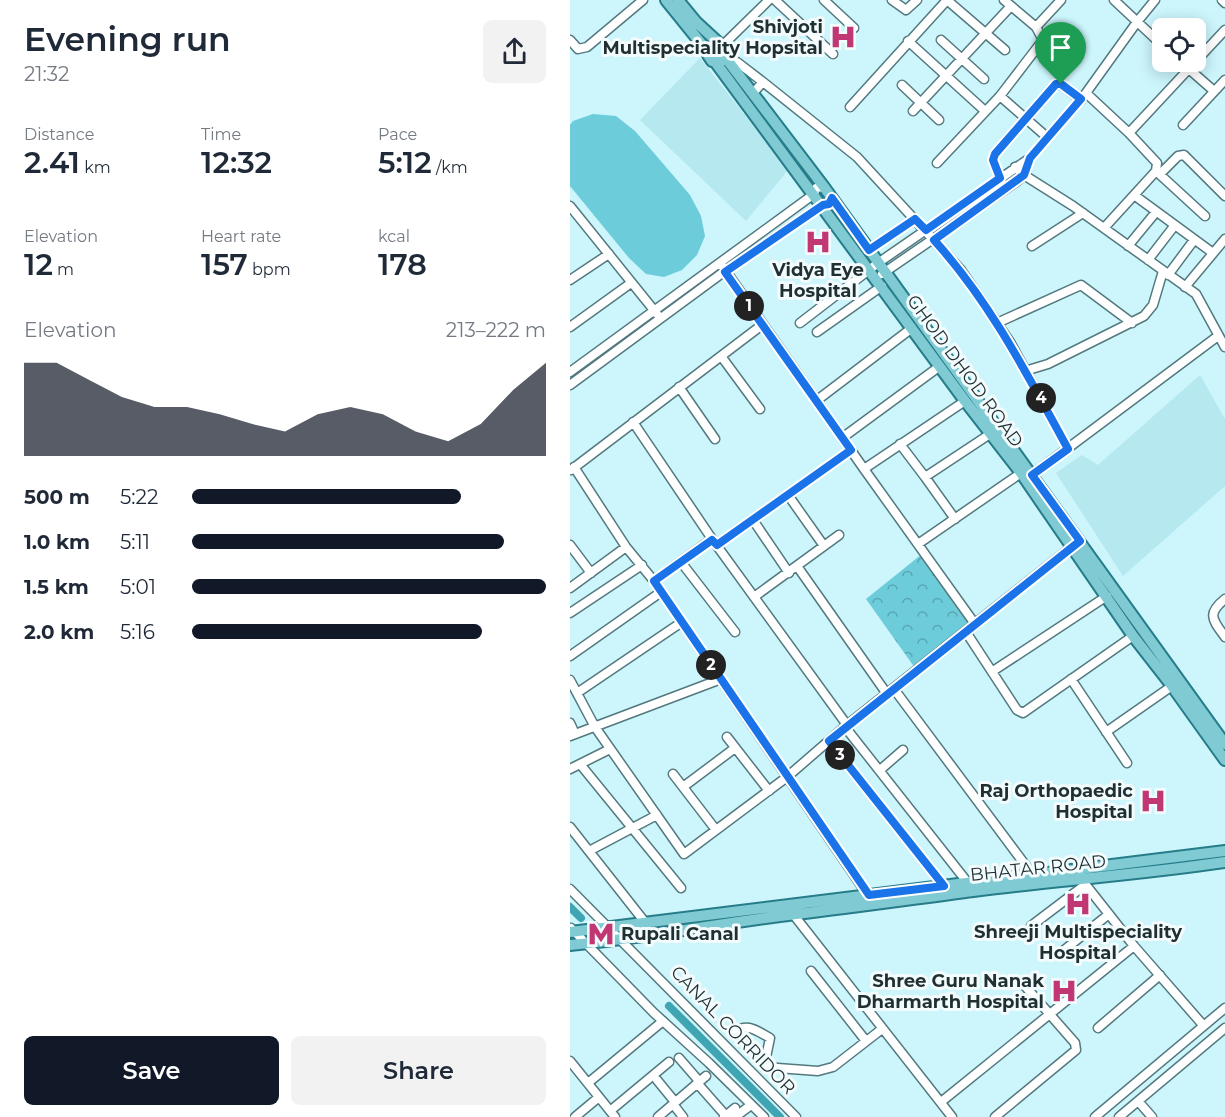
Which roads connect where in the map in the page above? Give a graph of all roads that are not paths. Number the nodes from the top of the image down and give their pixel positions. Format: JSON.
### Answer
{"nodes":[{"id":1,"x":643,"y":0,"type":"edge"},
{"id":2,"x":666,"y":0,"type":"edge"},
{"id":3,"x":678,"y":0,"type":"edge"},
{"id":4,"x":769,"y":0,"type":"edge"},
{"id":5,"x":775,"y":0,"type":"edge"},
{"id":6,"x":824,"y":0,"type":"edge"},
{"id":7,"x":892,"y":0,"type":"edge"},
{"id":8,"x":917,"y":0,"type":"edge"},
{"id":9,"x":947,"y":0,"type":"edge"},
{"id":10,"x":1061,"y":0,"type":"edge"},
{"id":11,"x":1114,"y":0,"type":"edge"},
{"id":12,"x":1155,"y":0,"type":"edge"},
{"id":13,"x":1007,"y":3,"type":"edge"},
{"id":14,"x":1137,"y":22,"type":"junction"},
{"id":15,"x":1036,"y":27,"type":"junction"},
{"id":16,"x":854,"y":28,"type":"dead end"},
{"id":17,"x":1225,"y":30,"type":"edge"},
{"id":18,"x":985,"y":33,"type":"junction"},
{"id":19,"x":1152,"y":36,"type":"edge"},
{"id":20,"x":570,"y":40,"type":"edge"},
{"id":21,"x":941,"y":40,"type":"dead end"},
{"id":22,"x":908,"y":41,"type":"junction"},
{"id":23,"x":722,"y":46,"type":"junction"},
{"id":24,"x":1005,"y":50,"type":"dead end"},
{"id":25,"x":1206,"y":50,"type":"edge"},
{"id":26,"x":708,"y":52,"type":"junction"},
{"id":27,"x":833,"y":54,"type":"dead end"},
{"id":28,"x":961,"y":58,"type":"junction"},
{"id":29,"x":724,"y":61,"type":"junction"},
{"id":30,"x":1185,"y":72,"type":"edge"},
{"id":31,"x":1193,"y":72,"type":"edge"},
{"id":32,"x":945,"y":75,"type":"junction"},
{"id":33,"x":984,"y":79,"type":"dead end"},
{"id":34,"x":1225,"y":80,"type":"edge"},
{"id":35,"x":763,"y":82,"type":"junction"},
{"id":36,"x":902,"y":85,"type":"dead end"},
{"id":37,"x":1214,"y":91,"type":"junction"},
{"id":38,"x":753,"y":93,"type":"junction"},
{"id":39,"x":1000,"y":96,"type":"junction"},
{"id":40,"x":1083,"y":96,"type":"junction"},
{"id":41,"x":921,"y":102,"type":"junction"},
{"id":42,"x":850,"y":107,"type":"dead end"},
{"id":43,"x":913,"y":111,"type":"dead end"},
{"id":44,"x":985,"y":111,"type":"junction"},
{"id":45,"x":1026,"y":118,"type":"junction"},
{"id":46,"x":939,"y":120,"type":"dead end"},
{"id":47,"x":1183,"y":125,"type":"dead end"},
{"id":48,"x":1129,"y":133,"type":"junction"},
{"id":49,"x":1048,"y":138,"type":"junction"},
{"id":50,"x":1030,"y":158,"type":"junction"},
{"id":51,"x":937,"y":163,"type":"dead end"},
{"id":52,"x":1015,"y":167,"type":"junction"},
{"id":53,"x":1158,"y":173,"type":"junction"},
{"id":54,"x":1024,"y":175,"type":"junction"},
{"id":55,"x":1000,"y":178,"type":"junction"},
{"id":56,"x":824,"y":187,"type":"junction"},
{"id":57,"x":814,"y":194,"type":"junction"},
{"id":58,"x":1134,"y":195,"type":"junction"},
{"id":59,"x":1225,"y":196,"type":"edge"},
{"id":60,"x":827,"y":202,"type":"junction"},
{"id":61,"x":570,"y":206,"type":"edge"},
{"id":62,"x":1156,"y":212,"type":"junction"},
{"id":63,"x":1083,"y":213,"type":"junction"},
{"id":64,"x":1205,"y":216,"type":"dead end"},
{"id":65,"x":915,"y":219,"type":"junction"},
{"id":66,"x":1174,"y":225,"type":"junction"},
{"id":67,"x":1104,"y":228,"type":"junction"},
{"id":68,"x":926,"y":230,"type":"junction"},
{"id":69,"x":1225,"y":239,"type":"edge"},
{"id":70,"x":934,"y":240,"type":"junction"},
{"id":71,"x":1194,"y":240,"type":"junction"},
{"id":72,"x":1032,"y":246,"type":"dead end"},
{"id":73,"x":1128,"y":246,"type":"junction"},
{"id":74,"x":869,"y":250,"type":"junction"},
{"id":75,"x":1213,"y":253,"type":"junction"},
{"id":76,"x":609,"y":254,"type":"junction"},
{"id":77,"x":1148,"y":260,"type":"junction"},
{"id":78,"x":874,"y":266,"type":"junction"},
{"id":79,"x":723,"y":268,"type":"junction"},
{"id":80,"x":1166,"y":273,"type":"junction"},
{"id":81,"x":881,"y":279,"type":"junction"},
{"id":82,"x":570,"y":280,"type":"edge"},
{"id":83,"x":631,"y":283,"type":"junction"},
{"id":84,"x":1185,"y":287,"type":"junction"},
{"id":85,"x":654,"y":311,"type":"junction"},
{"id":86,"x":661,"y":319,"type":"junction"},
{"id":87,"x":800,"y":323,"type":"dead end"},
{"id":88,"x":997,"y":323,"type":"junction"},
{"id":89,"x":1132,"y":323,"type":"junction"},
{"id":90,"x":762,"y":325,"type":"junction"},
{"id":91,"x":570,"y":327,"type":"edge"},
{"id":92,"x":912,"y":328,"type":"junction"},
{"id":93,"x":817,"y":332,"type":"dead end"},
{"id":94,"x":1218,"y":336,"type":"junction"},
{"id":95,"x":1225,"y":347,"type":"edge"},
{"id":96,"x":721,"y":356,"type":"junction"},
{"id":97,"x":940,"y":366,"type":"junction"},
{"id":98,"x":1025,"y":370,"type":"junction"},
{"id":99,"x":570,"y":372,"type":"edge"},
{"id":100,"x":570,"y":385,"type":"edge"},
{"id":101,"x":679,"y":387,"type":"junction"},
{"id":102,"x":816,"y":401,"type":"junction"},
{"id":103,"x":965,"y":401,"type":"junction"},
{"id":104,"x":760,"y":408,"type":"dead end"},
{"id":105,"x":633,"y":422,"type":"junction"},
{"id":106,"x":990,"y":434,"type":"junction"},
{"id":107,"x":842,"y":438,"type":"junction"},
{"id":108,"x":715,"y":439,"type":"dead end"},
{"id":109,"x":900,"y":444,"type":"junction"},
{"id":110,"x":1068,"y":449,"type":"junction"},
{"id":111,"x":851,"y":450,"type":"junction"},
{"id":112,"x":572,"y":469,"type":"edge"},
{"id":113,"x":864,"y":470,"type":"junction"},
{"id":114,"x":1026,"y":474,"type":"junction"},
{"id":115,"x":925,"y":477,"type":"junction"},
{"id":116,"x":788,"y":495,"type":"junction"},
{"id":117,"x":955,"y":519,"type":"junction"},
{"id":118,"x":753,"y":520,"type":"junction"},
{"id":119,"x":839,"y":535,"type":"dead end"},
{"id":120,"x":715,"y":542,"type":"junction"},
{"id":121,"x":918,"y":544,"type":"junction"},
{"id":122,"x":1076,"y":544,"type":"junction"},
{"id":123,"x":570,"y":545,"type":"edge"},
{"id":124,"x":824,"y":546,"type":"junction"},
{"id":125,"x":626,"y":547,"type":"junction"},
{"id":126,"x":681,"y":562,"type":"junction"},
{"id":127,"x":642,"y":565,"type":"junction"},
{"id":128,"x":797,"y":566,"type":"junction"},
{"id":129,"x":591,"y":573,"type":"junction"},
{"id":130,"x":789,"y":573,"type":"junction"},
{"id":131,"x":654,"y":581,"type":"junction"},
{"id":132,"x":570,"y":588,"type":"edge"},
{"id":133,"x":662,"y":592,"type":"junction"},
{"id":134,"x":1107,"y":596,"type":"junction"},
{"id":135,"x":754,"y":597,"type":"junction"},
{"id":136,"x":1225,"y":599,"type":"edge"},
{"id":137,"x":570,"y":613,"type":"edge"},
{"id":138,"x":682,"y":622,"type":"junction"},
{"id":139,"x":975,"y":624,"type":"junction"},
{"id":140,"x":735,"y":632,"type":"dead end"},
{"id":141,"x":966,"y":632,"type":"junction"},
{"id":142,"x":1133,"y":636,"type":"junction"},
{"id":143,"x":1225,"y":637,"type":"edge"},
{"id":144,"x":570,"y":656,"type":"edge"},
{"id":145,"x":993,"y":670,"type":"junction"},
{"id":146,"x":721,"y":679,"type":"junction"},
{"id":147,"x":1071,"y":679,"type":"junction"},
{"id":148,"x":570,"y":680,"type":"edge"},
{"id":149,"x":1172,"y":686,"type":"junction"},
{"id":150,"x":890,"y":691,"type":"junction"},
{"id":151,"x":577,"y":693,"type":"junction"},
{"id":152,"x":570,"y":723,"type":"edge"},
{"id":153,"x":846,"y":726,"type":"junction"},
{"id":154,"x":595,"y":727,"type":"junction"},
{"id":155,"x":1106,"y":732,"type":"junction"},
{"id":156,"x":573,"y":735,"type":"edge"},
{"id":157,"x":727,"y":737,"type":"dead end"},
{"id":158,"x":829,"y":741,"type":"junction"},
{"id":159,"x":1225,"y":744,"type":"edge"},
{"id":160,"x":735,"y":748,"type":"junction"},
{"id":161,"x":610,"y":749,"type":"junction"},
{"id":162,"x":903,"y":750,"type":"dead end"},
{"id":163,"x":1225,"y":760,"type":"edge"},
{"id":164,"x":580,"y":764,"type":"junction"},
{"id":165,"x":1127,"y":764,"type":"dead end"},
{"id":166,"x":570,"y":769,"type":"edge"},
{"id":167,"x":880,"y":770,"type":"junction"},
{"id":168,"x":673,"y":774,"type":"dead end"},
{"id":169,"x":787,"y":777,"type":"junction"},
{"id":170,"x":683,"y":787,"type":"junction"},
{"id":171,"x":769,"y":791,"type":"junction"},
{"id":172,"x":657,"y":815,"type":"junction"},
{"id":173,"x":570,"y":827,"type":"edge"},
{"id":174,"x":634,"y":827,"type":"junction"},
{"id":175,"x":716,"y":830,"type":"junction"},
{"id":176,"x":589,"y":851,"type":"junction"},
{"id":177,"x":1225,"y":851,"type":"edge"},
{"id":178,"x":1225,"y":862,"type":"edge"},
{"id":179,"x":1079,"y":868,"type":"junction"},
{"id":180,"x":1032,"y":874,"type":"junction"},
{"id":181,"x":1083,"y":882,"type":"junction"},
{"id":182,"x":968,"y":883,"type":"junction"},
{"id":183,"x":944,"y":886,"type":"junction"},
{"id":184,"x":681,"y":888,"type":"dead end"},
{"id":185,"x":570,"y":889,"type":"edge"},
{"id":186,"x":869,"y":895,"type":"junction"},
{"id":187,"x":873,"y":906,"type":"junction"},
{"id":188,"x":793,"y":914,"type":"junction"},
{"id":189,"x":1109,"y":914,"type":"junction"},
{"id":190,"x":644,"y":921,"type":"junction"},
{"id":191,"x":1030,"y":926,"type":"dead end"},
{"id":192,"x":610,"y":928,"type":"junction"},
{"id":193,"x":572,"y":930,"type":"edge"},
{"id":194,"x":622,"y":940,"type":"junction"},
{"id":195,"x":586,"y":943,"type":"junction"},
{"id":196,"x":570,"y":945,"type":"edge"},
{"id":197,"x":1134,"y":946,"type":"junction"},
{"id":198,"x":1058,"y":956,"type":"dead end"},
{"id":199,"x":811,"y":971,"type":"dead end"},
{"id":200,"x":1160,"y":975,"type":"junction"},
{"id":201,"x":1025,"y":986,"type":"dead end"},
{"id":202,"x":1225,"y":1008,"type":"edge"},
{"id":203,"x":1050,"y":1016,"type":"junction"},
{"id":204,"x":663,"y":1021,"type":"junction"},
{"id":205,"x":1203,"y":1025,"type":"junction"},
{"id":206,"x":1098,"y":1028,"type":"dead end"},
{"id":207,"x":1225,"y":1028,"type":"edge"},
{"id":208,"x":882,"y":1029,"type":"junction"},
{"id":209,"x":733,"y":1032,"type":"dead end"},
{"id":210,"x":866,"y":1041,"type":"junction"},
{"id":211,"x":679,"y":1058,"type":"dead end"},
{"id":212,"x":669,"y":1062,"type":"dead end"},
{"id":213,"x":571,"y":1064,"type":"edge"},
{"id":214,"x":1157,"y":1064,"type":"junction"},
{"id":215,"x":1168,"y":1076,"type":"junction"},
{"id":216,"x":657,"y":1080,"type":"dead end"},
{"id":217,"x":700,"y":1080,"type":"junction"},
{"id":218,"x":588,"y":1083,"type":"junction"},
{"id":219,"x":599,"y":1097,"type":"junction"},
{"id":220,"x":1138,"y":1101,"type":"junction"},
{"id":221,"x":941,"y":1102,"type":"junction"},
{"id":222,"x":674,"y":1103,"type":"junction"},
{"id":223,"x":751,"y":1105,"type":"junction"},
{"id":224,"x":735,"y":1113,"type":"edge"},
{"id":225,"x":613,"y":1114,"type":"edge"},
{"id":226,"x":725,"y":1116,"type":"edge"},
{"id":227,"x":575,"y":1117,"type":"edge"},
{"id":228,"x":658,"y":1117,"type":"edge"},
{"id":229,"x":683,"y":1117,"type":"edge"},
{"id":230,"x":764,"y":1117,"type":"edge"},
{"id":231,"x":796,"y":1117,"type":"edge"},
{"id":232,"x":952,"y":1117,"type":"edge"},
{"id":233,"x":995,"y":1117,"type":"edge"},
{"id":234,"x":1095,"y":1117,"type":"edge"},
{"id":235,"x":1119,"y":1117,"type":"edge"},
{"id":236,"x":1152,"y":1117,"type":"edge"}],
"edges":[{"from":1,"to":20,"type":"street"},
{"from":2,"to":26,"type":"main road"},
{"from":3,"to":23,"type":"main road"},
{"from":4,"to":23,"type":"street"},
{"from":5,"to":27,"type":"street"},
{"from":6,"to":16,"type":"street"},
{"from":7,"to":8,"type":"street"},
{"from":9,"to":18,"type":"street"},
{"from":9,"to":22,"type":"street"},
{"from":10,"to":15,"type":"street"},
{"from":11,"to":14,"type":"street"},
{"from":12,"to":14,"type":"street"},
{"from":13,"to":15,"type":"street"},
{"from":13,"to":18,"type":"street"},
{"from":14,"to":19,"type":"street"},
{"from":14,"to":40,"type":"street"},
{"from":15,"to":39,"type":"street"},
{"from":17,"to":25,"type":"street"},
{"from":18,"to":24,"type":"street"},
{"from":18,"to":28,"type":"street"},
{"from":21,"to":28,"type":"street"},
{"from":22,"to":32,"type":"street"},
{"from":22,"to":42,"type":"street"},
{"from":23,"to":26,"type":"main road"},
{"from":23,"to":29,"type":"main road"},
{"from":26,"to":29,"type":"main road"},
{"from":28,"to":32,"type":"street"},
{"from":28,"to":33,"type":"street"},
{"from":29,"to":35,"type":"street"},
{"from":29,"to":38,"type":"main road"},
{"from":29,"to":57,"type":"main road"},
{"from":30,"to":48,"type":"street"},
{"from":31,"to":37,"type":"street"},
{"from":32,"to":41,"type":"street"},
{"from":32,"to":44,"type":"street"},
{"from":34,"to":37,"type":"street"},
{"from":35,"to":38,"type":"street"},
{"from":35,"to":65,"type":"street"},
{"from":36,"to":41,"type":"street"},
{"from":37,"to":47,"type":"street"},
{"from":38,"to":56,"type":"main road"},
{"from":39,"to":44,"type":"street"},
{"from":39,"to":45,"type":"street"},
{"from":40,"to":45,"type":"street"},
{"from":40,"to":48,"type":"street"},
{"from":40,"to":49,"type":"street"},
{"from":41,"to":43,"type":"street"},
{"from":41,"to":46,"type":"street"},
{"from":44,"to":51,"type":"street"},
{"from":45,"to":49,"type":"street"},
{"from":45,"to":55,"type":"street"},
{"from":48,"to":53,"type":"street"},
{"from":49,"to":50,"type":"street"},
{"from":50,"to":52,"type":"street"},
{"from":50,"to":54,"type":"street"},
{"from":52,"to":54,"type":"street"},
{"from":52,"to":55,"type":"street"},
{"from":53,"to":58,"type":"street"},
{"from":53,"to":59,"type":"street"},
{"from":53,"to":64,"type":"street"},
{"from":54,"to":63,"type":"street"},
{"from":54,"to":70,"type":"street"},
{"from":55,"to":68,"type":"street"},
{"from":56,"to":57,"type":"street"},
{"from":56,"to":60,"type":"main road"},
{"from":57,"to":60,"type":"main road"},
{"from":57,"to":79,"type":"street"},
{"from":58,"to":62,"type":"street"},
{"from":58,"to":67,"type":"street"},
{"from":60,"to":74,"type":"main road"},
{"from":60,"to":78,"type":"main road"},
{"from":60,"to":79,"type":"street"},
{"from":61,"to":76,"type":"street"},
{"from":62,"to":66,"type":"street"},
{"from":62,"to":73,"type":"street"},
{"from":63,"to":67,"type":"street"},
{"from":63,"to":72,"type":"street"},
{"from":65,"to":68,"type":"street"},
{"from":65,"to":74,"type":"street"},
{"from":66,"to":71,"type":"street"},
{"from":66,"to":77,"type":"street"},
{"from":67,"to":73,"type":"street"},
{"from":68,"to":70,"type":"street"},
{"from":68,"to":78,"type":"street"},
{"from":69,"to":75,"type":"street"},
{"from":70,"to":81,"type":"street"},
{"from":70,"to":88,"type":"street"},
{"from":71,"to":75,"type":"street"},
{"from":71,"to":80,"type":"street"},
{"from":73,"to":77,"type":"street"},
{"from":74,"to":78,"type":"main road"},
{"from":75,"to":84,"type":"street"},
{"from":76,"to":82,"type":"street"},
{"from":76,"to":83,"type":"street"},
{"from":77,"to":80,"type":"street"},
{"from":78,"to":81,"type":"main road"},
{"from":78,"to":87,"type":"street"},
{"from":79,"to":85,"type":"street"},
{"from":79,"to":86,"type":"street"},
{"from":79,"to":90,"type":"street"},
{"from":80,"to":84,"type":"street"},
{"from":80,"to":89,"type":"street"},
{"from":81,"to":92,"type":"main road","name":"GHOD DHOD ROAD"},
{"from":81,"to":93,"type":"street"},
{"from":81,"to":114,"type":"main road"},
{"from":83,"to":85,"type":"street"},
{"from":83,"to":91,"type":"street"},
{"from":84,"to":94,"type":"street"},
{"from":85,"to":86,"type":"street"},
{"from":85,"to":99,"type":"street"},
{"from":86,"to":100,"type":"street"},
{"from":88,"to":89,"type":"street"},
{"from":88,"to":98,"type":"street"},
{"from":89,"to":98,"type":"street"},
{"from":90,"to":96,"type":"street"},
{"from":90,"to":102,"type":"street"},
{"from":92,"to":97,"type":"main road","name":"GHOD DHOD ROAD"},
{"from":92,"to":102,"type":"street"},
{"from":94,"to":95,"type":"street"},
{"from":94,"to":110,"type":"street"},
{"from":96,"to":101,"type":"street"},
{"from":96,"to":104,"type":"street"},
{"from":97,"to":103,"type":"main road","name":"GHOD DHOD ROAD"},
{"from":97,"to":107,"type":"street"},
{"from":98,"to":110,"type":"street"},
{"from":101,"to":105,"type":"street"},
{"from":101,"to":108,"type":"street"},
{"from":102,"to":107,"type":"street"},
{"from":103,"to":106,"type":"main road","name":"GHOD DHOD ROAD"},
{"from":103,"to":109,"type":"street"},
{"from":105,"to":112,"type":"street"},
{"from":105,"to":120,"type":"street"},
{"from":106,"to":114,"type":"main road","name":"GHOD DHOD ROAD"},
{"from":106,"to":115,"type":"street"},
{"from":107,"to":111,"type":"street"},
{"from":109,"to":113,"type":"street"},
{"from":109,"to":115,"type":"street"},
{"from":110,"to":114,"type":"street"},
{"from":111,"to":113,"type":"street"},
{"from":111,"to":116,"type":"street"},
{"from":112,"to":125,"type":"street"},
{"from":113,"to":121,"type":"street"},
{"from":114,"to":117,"type":"street"},
{"from":114,"to":122,"type":"main road","name":"GHOD DHOD ROAD"},
{"from":115,"to":117,"type":"street"},
{"from":116,"to":118,"type":"street"},
{"from":116,"to":124,"type":"street"},
{"from":117,"to":121,"type":"street"},
{"from":118,"to":120,"type":"street"},
{"from":118,"to":130,"type":"street"},
{"from":119,"to":124,"type":"street"},
{"from":120,"to":126,"type":"street"},
{"from":120,"to":135,"type":"street"},
{"from":121,"to":139,"type":"street"},
{"from":122,"to":134,"type":"main road","name":"GHOD DHOD ROAD"},
{"from":122,"to":139,"type":"street"},
{"from":122,"to":159,"type":"main road"},
{"from":123,"to":129,"type":"street"},
{"from":124,"to":128,"type":"street"},
{"from":125,"to":127,"type":"street"},
{"from":125,"to":129,"type":"street"},
{"from":126,"to":131,"type":"street"},
{"from":126,"to":140,"type":"street"},
{"from":127,"to":131,"type":"street"},
{"from":127,"to":137,"type":"street"},
{"from":128,"to":130,"type":"street"},
{"from":128,"to":150,"type":"street"},
{"from":129,"to":132,"type":"street"},
{"from":130,"to":135,"type":"street"},
{"from":131,"to":133,"type":"street"},
{"from":133,"to":138,"type":"street"},
{"from":133,"to":144,"type":"street"},
{"from":134,"to":142,"type":"main road","name":"GHOD DHOD ROAD"},
{"from":134,"to":145,"type":"street"},
{"from":135,"to":153,"type":"street"},
{"from":136,"to":143,"type":"street"},
{"from":138,"to":146,"type":"street"},
{"from":138,"to":151,"type":"street"},
{"from":139,"to":141,"type":"street"},
{"from":141,"to":145,"type":"street"},
{"from":141,"to":150,"type":"street"},
{"from":142,"to":147,"type":"street"},
{"from":142,"to":149,"type":"main road","name":"GHOD DHOD ROAD"},
{"from":145,"to":147,"type":"street"},
{"from":146,"to":154,"type":"street"},
{"from":146,"to":169,"type":"street"},
{"from":147,"to":155,"type":"street"},
{"from":148,"to":151,"type":"street"},
{"from":149,"to":155,"type":"street"},
{"from":149,"to":163,"type":"main road","name":"GHOD DHOD ROAD"},
{"from":150,"to":153,"type":"street"},
{"from":150,"to":180,"type":"street"},
{"from":151,"to":154,"type":"street"},
{"from":152,"to":156,"type":"street"},
{"from":153,"to":158,"type":"street"},
{"from":153,"to":167,"type":"street"},
{"from":154,"to":156,"type":"street"},
{"from":154,"to":161,"type":"street"},
{"from":155,"to":165,"type":"street"},
{"from":157,"to":160,"type":"street"},
{"from":158,"to":169,"type":"street"},
{"from":158,"to":183,"type":"street"},
{"from":160,"to":170,"type":"street"},
{"from":160,"to":171,"type":"street"},
{"from":161,"to":164,"type":"street"},
{"from":161,"to":172,"type":"street"},
{"from":162,"to":167,"type":"street"},
{"from":164,"to":166,"type":"street"},
{"from":164,"to":174,"type":"street"},
{"from":167,"to":182,"type":"street"},
{"from":168,"to":170,"type":"street"},
{"from":169,"to":171,"type":"street"},
{"from":169,"to":186,"type":"street"},
{"from":170,"to":175,"type":"street"},
{"from":171,"to":175,"type":"street"},
{"from":172,"to":174,"type":"street"},
{"from":172,"to":175,"type":"street"},
{"from":173,"to":176,"type":"street"},
{"from":174,"to":176,"type":"street"},
{"from":174,"to":184,"type":"street"},
{"from":176,"to":190,"type":"street"},
{"from":177,"to":179,"type":"main road"},
{"from":178,"to":181,"type":"main road","name":"BHATAR ROAD"},
{"from":179,"to":180,"type":"main road"},
{"from":179,"to":181,"type":"street"},
{"from":180,"to":182,"type":"main road"},
{"from":181,"to":187,"type":"main road","name":"BHATAR ROAD"},
{"from":181,"to":189,"type":"street"},
{"from":181,"to":191,"type":"street"},
{"from":182,"to":183,"type":"main road"},
{"from":183,"to":186,"type":"main road"},
{"from":185,"to":192,"type":"street","name":"CANAL CORRIDOR"},
{"from":186,"to":187,"type":"street"},
{"from":186,"to":190,"type":"main road"},
{"from":187,"to":188,"type":"main road","name":"BHATAR ROAD"},
{"from":188,"to":194,"type":"main road","name":"BHATAR ROAD"},
{"from":188,"to":208,"type":"street"},
{"from":189,"to":197,"type":"street"},
{"from":189,"to":198,"type":"street"},
{"from":190,"to":192,"type":"main road"},
{"from":192,"to":193,"type":"main road"},
{"from":192,"to":194,"type":"street","name":"CANAL CORRIDOR"},
{"from":193,"to":195,"type":"street"},
{"from":194,"to":195,"type":"main road","name":"BHATAR ROAD"},
{"from":194,"to":231,"type":"street","name":"CANAL CORRIDOR"},
{"from":195,"to":196,"type":"main road","name":"BHATAR ROAD"},
{"from":195,"to":204,"type":"street"},
{"from":197,"to":200,"type":"street"},
{"from":197,"to":203,"type":"street"},
{"from":199,"to":210,"type":"street"},
{"from":200,"to":205,"type":"street"},
{"from":200,"to":206,"type":"street"},
{"from":201,"to":203,"type":"street"},
{"from":202,"to":205,"type":"street"},
{"from":203,"to":221,"type":"street"},
{"from":203,"to":233,"type":"street"},
{"from":204,"to":218,"type":"street"},
{"from":204,"to":223,"type":"street"},
{"from":205,"to":214,"type":"street"},
{"from":207,"to":215,"type":"street"},
{"from":208,"to":210,"type":"street"},
{"from":208,"to":221,"type":"street"},
{"from":209,"to":210,"type":"street"},
{"from":211,"to":217,"type":"street"},
{"from":212,"to":225,"type":"street"},
{"from":213,"to":218,"type":"street"},
{"from":214,"to":215,"type":"street"},
{"from":214,"to":234,"type":"street"},
{"from":215,"to":220,"type":"street"},
{"from":216,"to":222,"type":"street"},
{"from":217,"to":222,"type":"street"},
{"from":217,"to":226,"type":"street"},
{"from":218,"to":219,"type":"street"},
{"from":219,"to":225,"type":"street"},
{"from":219,"to":227,"type":"street"},
{"from":220,"to":235,"type":"street"},
{"from":220,"to":236,"type":"street"},
{"from":221,"to":232,"type":"street"},
{"from":222,"to":228,"type":"street"},
{"from":222,"to":229,"type":"street"},
{"from":223,"to":224,"type":"street"},
{"from":223,"to":230,"type":"street"},
{"from":224,"to":226,"type":"street"}]}
